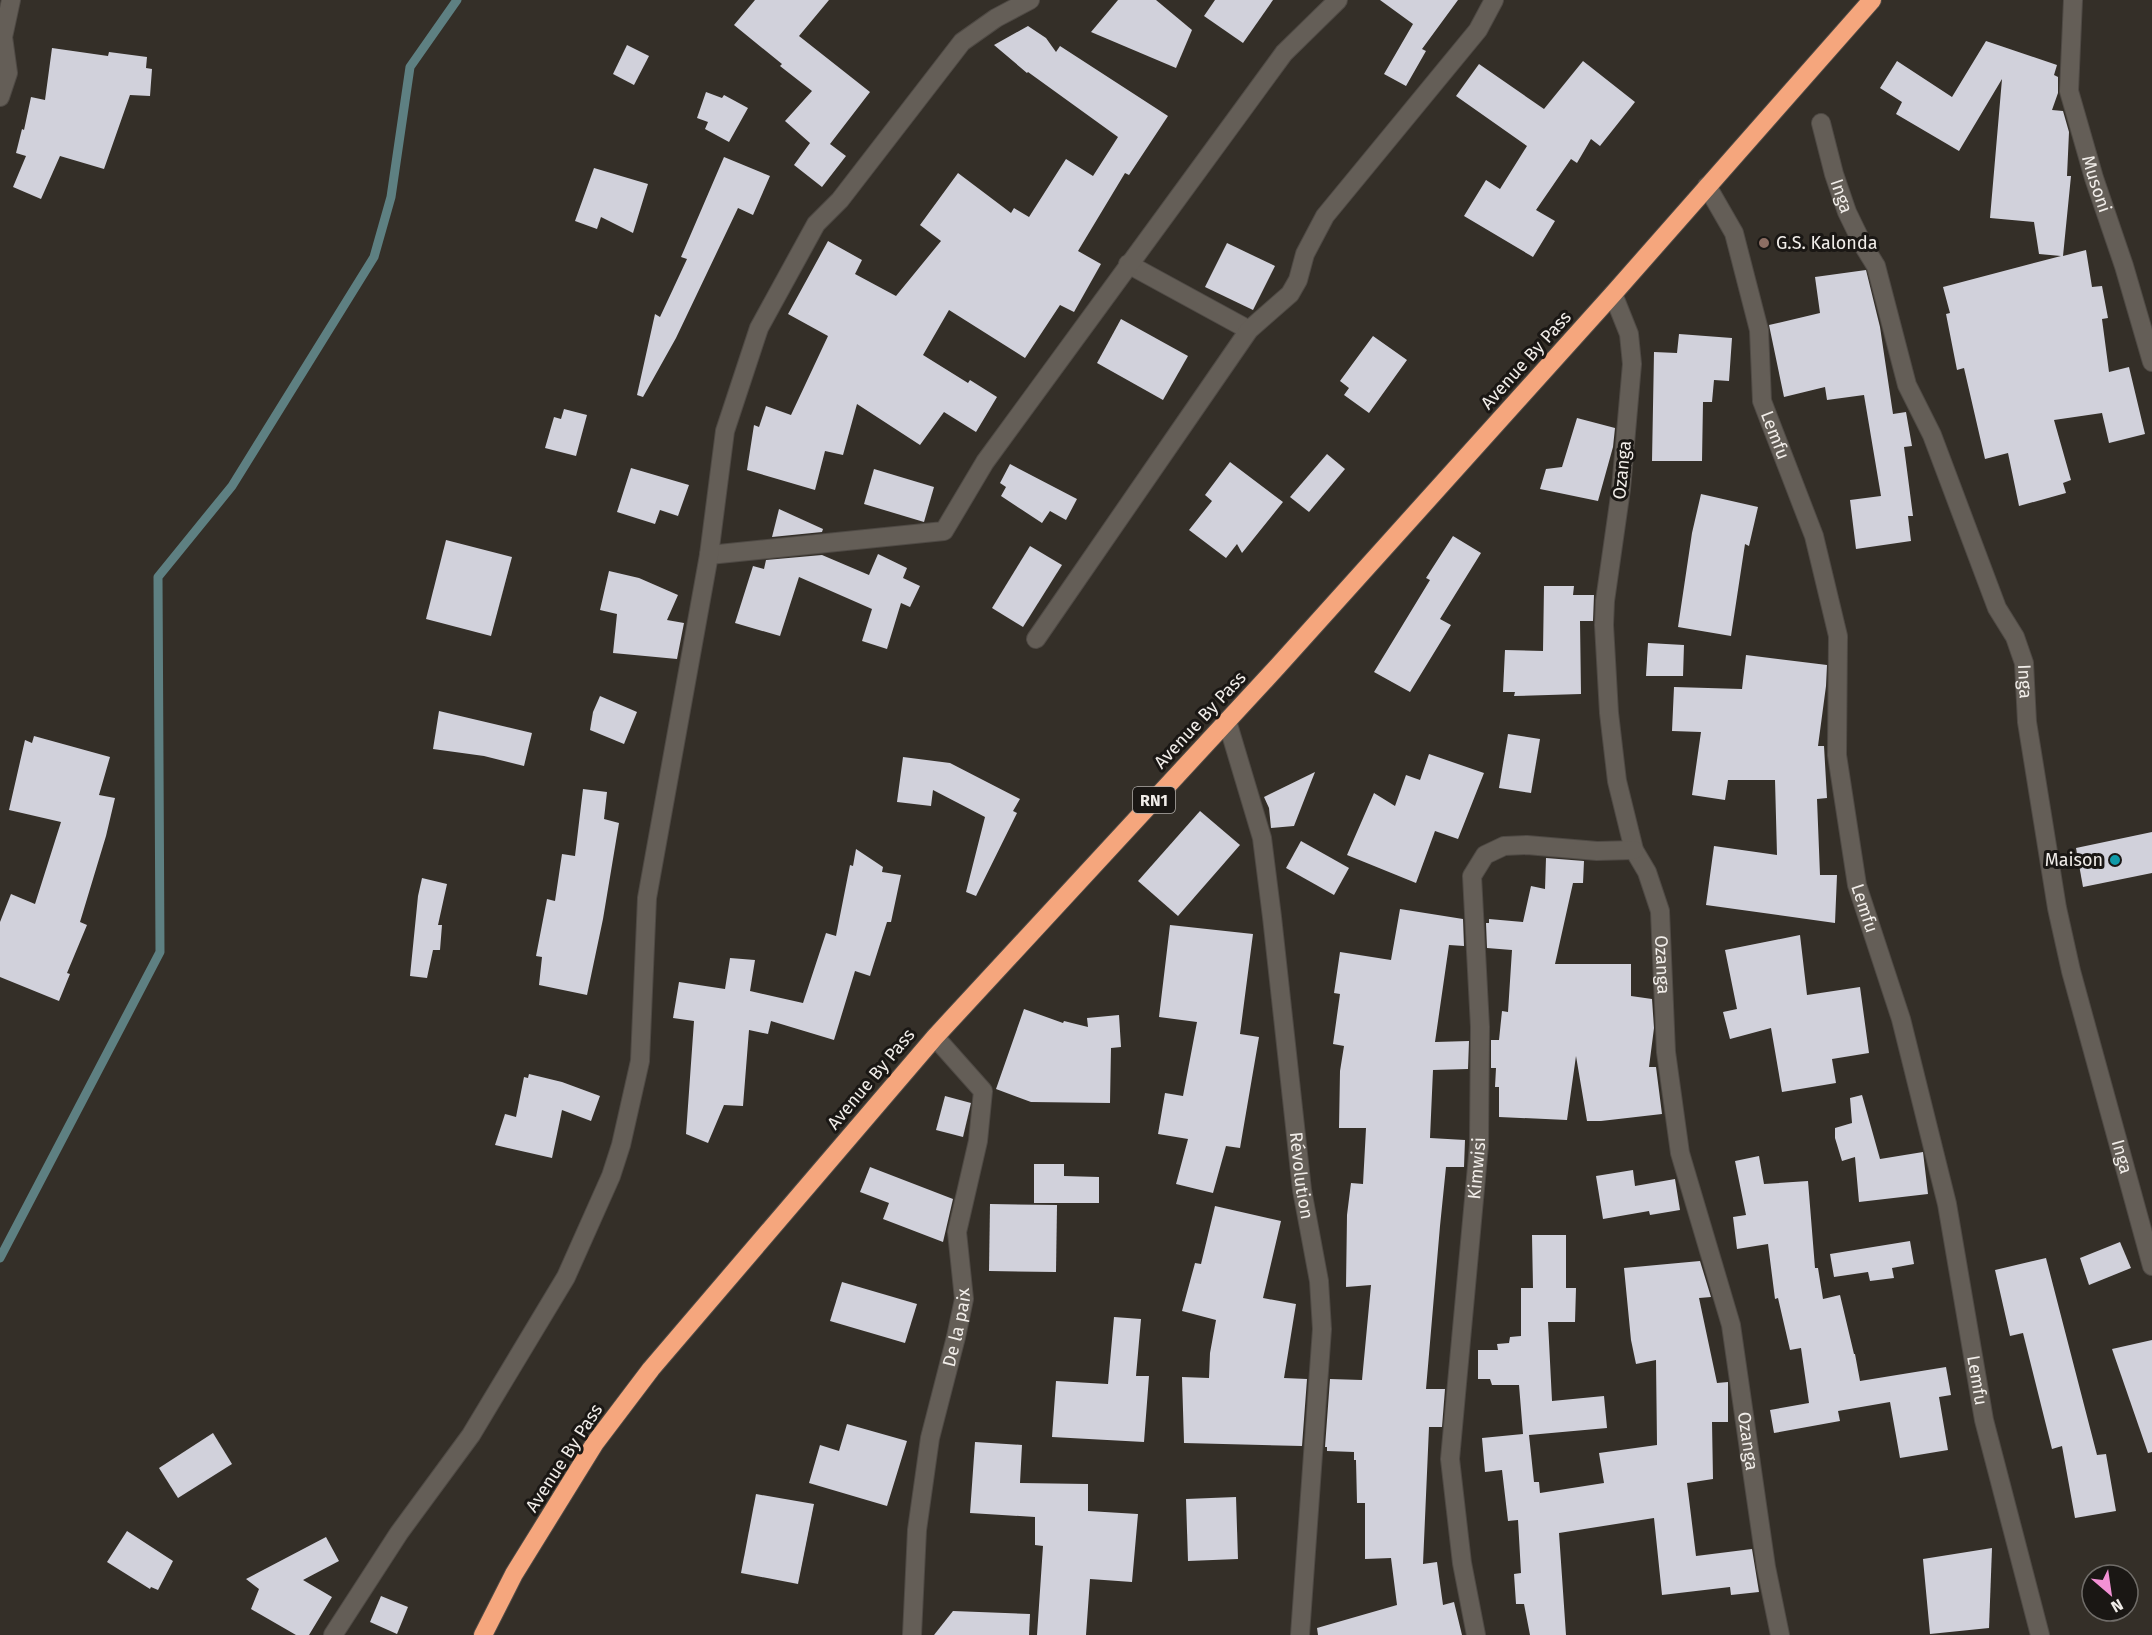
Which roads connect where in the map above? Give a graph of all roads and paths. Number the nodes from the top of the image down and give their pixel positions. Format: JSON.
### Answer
{"nodes":[{"id":1,"x":11,"y":0,"type":"edge"},
{"id":2,"x":1030,"y":0,"type":"edge"},
{"id":3,"x":1338,"y":0,"type":"edge"},
{"id":4,"x":1494,"y":0,"type":"edge"},
{"id":5,"x":1872,"y":0,"type":"edge"},
{"id":6,"x":2073,"y":0,"type":"edge"},
{"id":7,"x":0,"y":97,"type":"edge"},
{"id":8,"x":1821,"y":123,"type":"dead end"},
{"id":9,"x":1707,"y":186,"type":"junction"},
{"id":10,"x":1128,"y":264,"type":"junction"},
{"id":11,"x":1613,"y":294,"type":"junction"},
{"id":12,"x":1249,"y":330,"type":"junction"},
{"id":13,"x":2152,"y":362,"type":"edge"},
{"id":14,"x":709,"y":555,"type":"junction"},
{"id":15,"x":1036,"y":639,"type":"dead end"},
{"id":16,"x":1227,"y":721,"type":"junction"},
{"id":17,"x":1634,"y":850,"type":"junction"},
{"id":18,"x":935,"y":1037,"type":"junction"},
{"id":19,"x":2152,"y":1266,"type":"edge"},
{"id":20,"x":333,"y":1635,"type":"edge"},
{"id":21,"x":483,"y":1635,"type":"edge"},
{"id":22,"x":912,"y":1635,"type":"edge"},
{"id":23,"x":1300,"y":1635,"type":"edge"},
{"id":24,"x":1476,"y":1635,"type":"edge"},
{"id":25,"x":1780,"y":1635,"type":"edge"},
{"id":26,"x":2040,"y":1635,"type":"edge"}],
"edges":[{"from":1,"to":7,"type":"street"},
{"from":2,"to":14,"type":"street"},
{"from":3,"to":10,"type":"street"},
{"from":4,"to":12,"type":"street"},
{"from":5,"to":9,"type":"highway","name":"Avenue By Pass","number":"RN1"},
{"from":6,"to":13,"type":"street","name":"Musoni"},
{"from":8,"to":19,"type":"street","name":"Inga"},
{"from":9,"to":11,"type":"highway","name":"Avenue By Pass","number":"RN1"},
{"from":9,"to":26,"type":"street","name":"Lemfu"},
{"from":10,"to":12,"type":"street"},
{"from":10,"to":14,"type":"street"},
{"from":11,"to":16,"type":"highway","name":"Avenue By Pass","number":"RN1"},
{"from":11,"to":17,"type":"street","name":"Ozanga"},
{"from":12,"to":15,"type":"street"},
{"from":14,"to":20,"type":"street"},
{"from":16,"to":18,"type":"highway","name":"Avenue By Pass","number":"RN1"},
{"from":16,"to":23,"type":"street","name":"Révolution"},
{"from":17,"to":24,"type":"street","name":"Kimwisi"},
{"from":17,"to":25,"type":"street","name":"Ozanga"},
{"from":18,"to":21,"type":"highway","name":"Avenue By Pass","number":"RN1"},
{"from":18,"to":22,"type":"street","name":"De la paix"}]}
